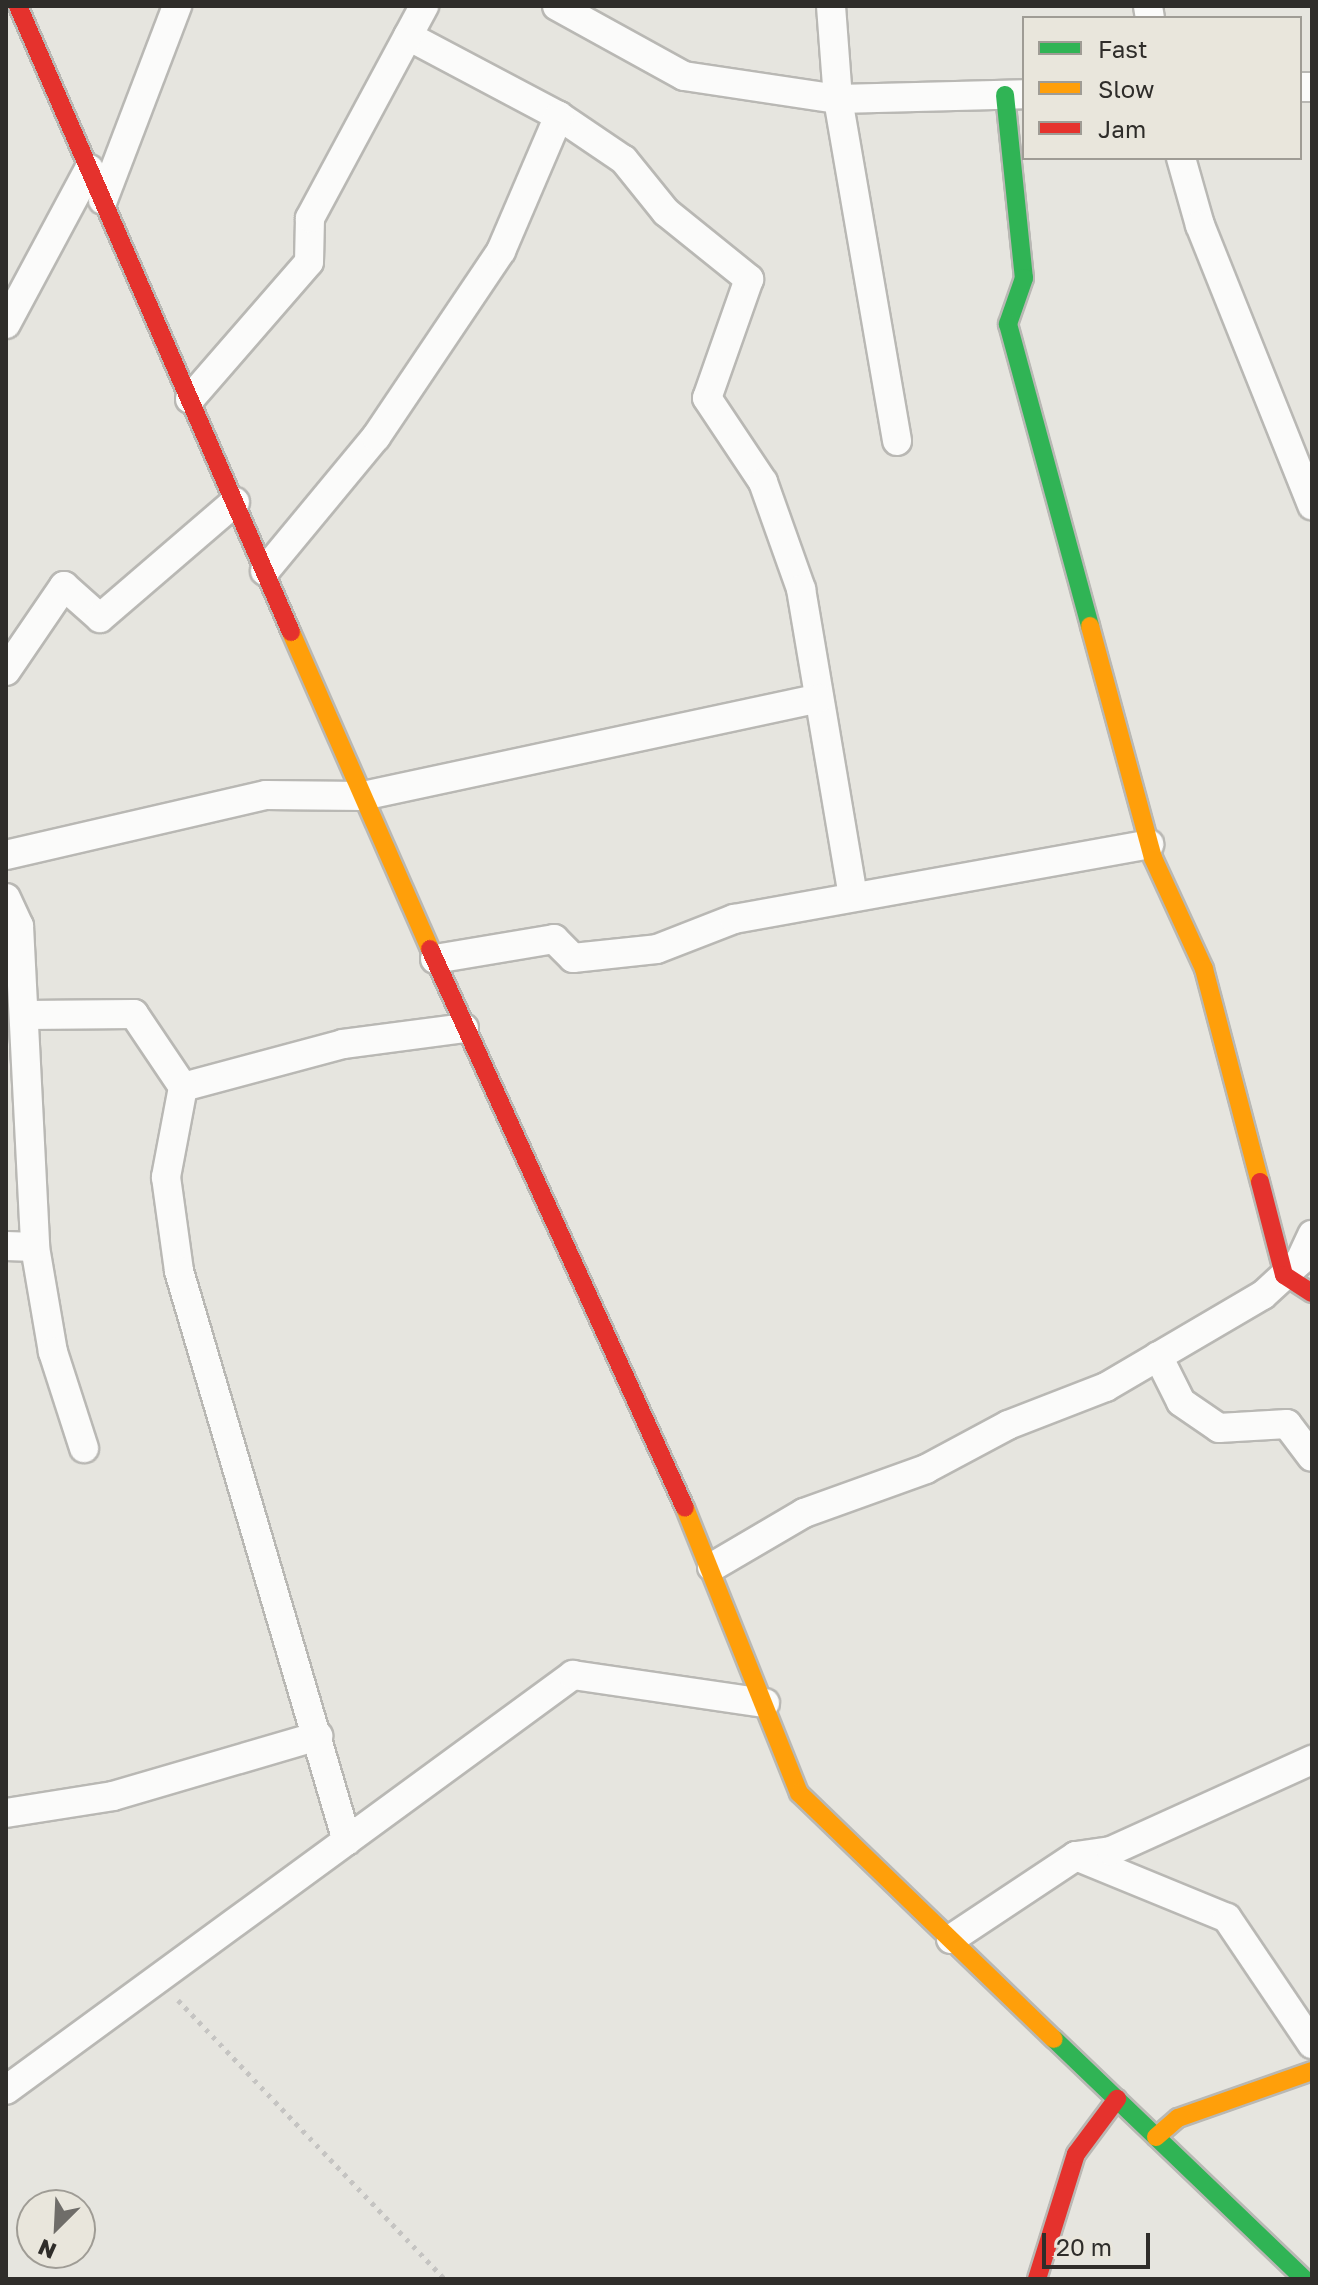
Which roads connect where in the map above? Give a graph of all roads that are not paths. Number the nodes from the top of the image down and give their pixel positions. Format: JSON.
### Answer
{"nodes":[{"id":1,"x":18,"y":6,"type":"edge"},
{"id":2,"x":177,"y":6,"type":"edge"},
{"id":3,"x":424,"y":6,"type":"edge"},
{"id":4,"x":557,"y":6,"type":"edge"},
{"id":5,"x":831,"y":6,"type":"edge"},
{"id":6,"x":408,"y":36,"type":"junction"},
{"id":7,"x":1015,"y":95,"type":"edge"},
{"id":8,"x":838,"y":99,"type":"junction"},
{"id":9,"x":559,"y":116,"type":"junction"},
{"id":10,"x":1182,"y":160,"type":"edge"},
{"id":11,"x":89,"y":169,"type":"junction"},
{"id":12,"x":103,"y":200,"type":"junction"},
{"id":13,"x":6,"y":324,"type":"edge"},
{"id":14,"x":190,"y":399,"type":"junction"},
{"id":15,"x":897,"y":441,"type":"dead end"},
{"id":16,"x":235,"y":502,"type":"junction"},
{"id":17,"x":1312,"y":505,"type":"edge"},
{"id":18,"x":265,"y":571,"type":"junction"},
{"id":19,"x":6,"y":671,"type":"edge"},
{"id":20,"x":819,"y":698,"type":"junction"},
{"id":21,"x":363,"y":796,"type":"junction"},
{"id":22,"x":1149,"y":844,"type":"junction"},
{"id":23,"x":6,"y":856,"type":"edge"},
{"id":24,"x":853,"y":897,"type":"junction"},
{"id":25,"x":6,"y":898,"type":"edge"},
{"id":26,"x":435,"y":959,"type":"junction"},
{"id":27,"x":26,"y":1015,"type":"junction"},
{"id":28,"x":464,"y":1028,"type":"junction"},
{"id":29,"x":183,"y":1087,"type":"junction"},
{"id":30,"x":1312,"y":1235,"type":"edge"},
{"id":31,"x":6,"y":1246,"type":"edge"},
{"id":32,"x":35,"y":1247,"type":"junction"},
{"id":33,"x":1284,"y":1275,"type":"junction"},
{"id":34,"x":1312,"y":1293,"type":"edge"},
{"id":35,"x":1158,"y":1356,"type":"junction"},
{"id":36,"x":84,"y":1448,"type":"dead end"},
{"id":37,"x":1312,"y":1457,"type":"edge"},
{"id":38,"x":712,"y":1567,"type":"junction"},
{"id":39,"x":765,"y":1703,"type":"junction"},
{"id":40,"x":318,"y":1736,"type":"junction"},
{"id":41,"x":1312,"y":1760,"type":"edge"},
{"id":42,"x":6,"y":1813,"type":"edge"},
{"id":43,"x":347,"y":1841,"type":"junction"},
{"id":44,"x":1076,"y":1856,"type":"junction"},
{"id":45,"x":951,"y":1939,"type":"junction"},
{"id":46,"x":1312,"y":2044,"type":"edge"},
{"id":47,"x":1312,"y":2071,"type":"edge"},
{"id":48,"x":6,"y":2090,"type":"edge"},
{"id":49,"x":1117,"y":2099,"type":"junction"},
{"id":50,"x":1156,"y":2137,"type":"junction"},
{"id":51,"x":1037,"y":2279,"type":"edge"},
{"id":52,"x":1304,"y":2279,"type":"edge"}],
"edges":[{"from":1,"to":11,"type":"street"},
{"from":2,"to":12,"type":"street"},
{"from":3,"to":6,"type":"street"},
{"from":4,"to":8,"type":"street"},
{"from":5,"to":8,"type":"street"},
{"from":6,"to":9,"type":"street"},
{"from":6,"to":14,"type":"street"},
{"from":7,"to":8,"type":"street"},
{"from":7,"to":22,"type":"street"},
{"from":8,"to":15,"type":"street"},
{"from":9,"to":18,"type":"street"},
{"from":9,"to":20,"type":"street"},
{"from":10,"to":17,"type":"street"},
{"from":11,"to":12,"type":"street"},
{"from":11,"to":13,"type":"street"},
{"from":12,"to":14,"type":"street"},
{"from":14,"to":16,"type":"street"},
{"from":16,"to":18,"type":"street"},
{"from":16,"to":19,"type":"street"},
{"from":18,"to":21,"type":"street"},
{"from":20,"to":21,"type":"street"},
{"from":20,"to":24,"type":"street"},
{"from":21,"to":23,"type":"street"},
{"from":21,"to":26,"type":"street"},
{"from":22,"to":24,"type":"street"},
{"from":22,"to":33,"type":"street"},
{"from":24,"to":26,"type":"street"},
{"from":25,"to":27,"type":"street"},
{"from":26,"to":28,"type":"street"},
{"from":27,"to":29,"type":"street"},
{"from":27,"to":32,"type":"street"},
{"from":28,"to":29,"type":"street"},
{"from":28,"to":38,"type":"street"},
{"from":29,"to":40,"type":"street"},
{"from":30,"to":33,"type":"street"},
{"from":31,"to":32,"type":"street"},
{"from":32,"to":36,"type":"street"},
{"from":33,"to":34,"type":"street"},
{"from":33,"to":35,"type":"street"},
{"from":35,"to":37,"type":"street"},
{"from":35,"to":38,"type":"street"},
{"from":38,"to":39,"type":"street"},
{"from":39,"to":43,"type":"street"},
{"from":39,"to":45,"type":"street"},
{"from":40,"to":42,"type":"street"},
{"from":40,"to":43,"type":"street"},
{"from":41,"to":44,"type":"street"},
{"from":43,"to":48,"type":"street"},
{"from":44,"to":45,"type":"street"},
{"from":44,"to":46,"type":"street"},
{"from":45,"to":49,"type":"street"},
{"from":47,"to":50,"type":"street"},
{"from":49,"to":50,"type":"street"},
{"from":49,"to":51,"type":"street"},
{"from":50,"to":52,"type":"street"}]}
